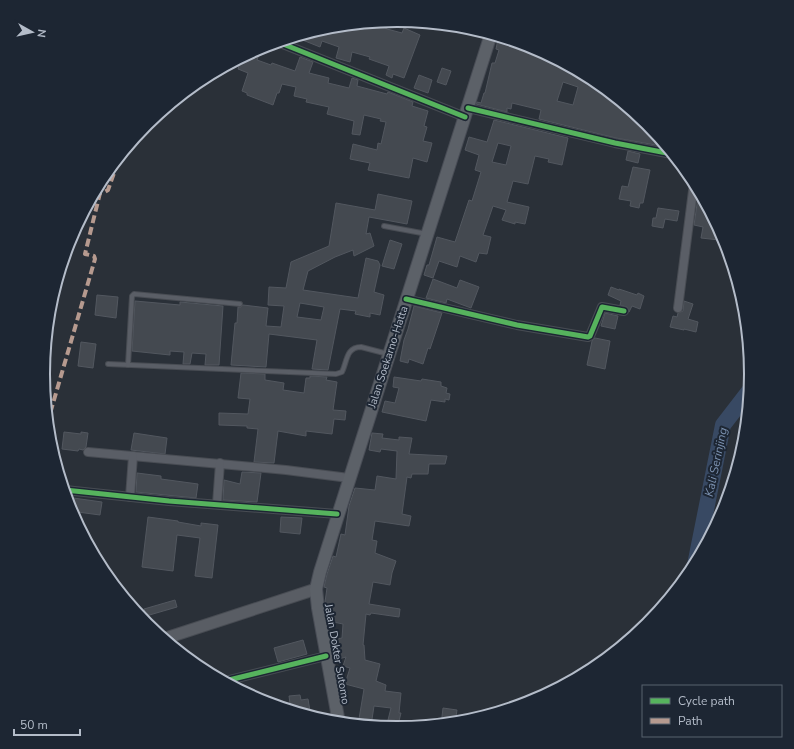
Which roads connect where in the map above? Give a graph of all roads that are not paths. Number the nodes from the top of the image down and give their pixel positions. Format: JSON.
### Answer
{"nodes":[{"id":1,"x":489,"y":40,"type":"edge"},
{"id":2,"x":286,"y":45,"type":"edge"},
{"id":3,"x":467,"y":112,"type":"junction"},
{"id":4,"x":663,"y":151,"type":"edge"},
{"id":5,"x":693,"y":192,"type":"edge"},
{"id":6,"x":384,"y":226,"type":"dead end"},
{"id":7,"x":427,"y":234,"type":"junction"},
{"id":8,"x":406,"y":299,"type":"junction"},
{"id":9,"x":240,"y":304,"type":"dead end"},
{"id":10,"x":678,"y":308,"type":"dead end"},
{"id":11,"x":624,"y":311,"type":"dead end"},
{"id":12,"x":389,"y":354,"type":"junction"},
{"id":13,"x":108,"y":364,"type":"dead end"},
{"id":14,"x":128,"y":364,"type":"junction"},
{"id":15,"x":88,"y":452,"type":"dead end"},
{"id":16,"x":133,"y":456,"type":"junction"},
{"id":17,"x":220,"y":464,"type":"junction"},
{"id":18,"x":349,"y":478,"type":"junction"},
{"id":19,"x":70,"y":491,"type":"edge"},
{"id":20,"x":130,"y":497,"type":"junction"},
{"id":21,"x":217,"y":504,"type":"junction"},
{"id":22,"x":337,"y":514,"type":"junction"},
{"id":23,"x":316,"y":589,"type":"junction"},
{"id":24,"x":169,"y":637,"type":"edge"},
{"id":25,"x":326,"y":656,"type":"junction"},
{"id":26,"x":231,"y":679,"type":"edge"},
{"id":27,"x":338,"y":717,"type":"edge"}],
"edges":[{"from":1,"to":3,"type":"main road","name":"Jalan Soekarno-Hatta"},
{"from":2,"to":3,"type":"street"},
{"from":3,"to":4,"type":"street"},
{"from":3,"to":7,"type":"main road","name":"Jalan Soekarno-Hatta"},
{"from":5,"to":10,"type":"street"},
{"from":6,"to":7,"type":"lane"},
{"from":7,"to":8,"type":"main road","name":"Jalan Soekarno-Hatta"},
{"from":8,"to":11,"type":"street"},
{"from":8,"to":12,"type":"main road","name":"Jalan Soekarno-Hatta"},
{"from":9,"to":14,"type":"lane"},
{"from":12,"to":14,"type":"lane"},
{"from":12,"to":18,"type":"main road","name":"Jalan Soekarno-Hatta"},
{"from":13,"to":14,"type":"lane"},
{"from":15,"to":16,"type":"street"},
{"from":16,"to":17,"type":"street"},
{"from":16,"to":20,"type":"street"},
{"from":17,"to":18,"type":"street"},
{"from":17,"to":21,"type":"street"},
{"from":18,"to":22,"type":"main road","name":"Jalan Soekarno-Hatta"},
{"from":19,"to":20,"type":"street"},
{"from":20,"to":21,"type":"street"},
{"from":21,"to":22,"type":"street"},
{"from":22,"to":23,"type":"main road","name":"Jalan Soekarno-Hatta"},
{"from":23,"to":24,"type":"main road"},
{"from":23,"to":25,"type":"main road","name":"Jalan Dokter Sutomo"},
{"from":25,"to":26,"type":"street"},
{"from":25,"to":27,"type":"main road","name":"Jalan Dokter Sutomo"}]}
